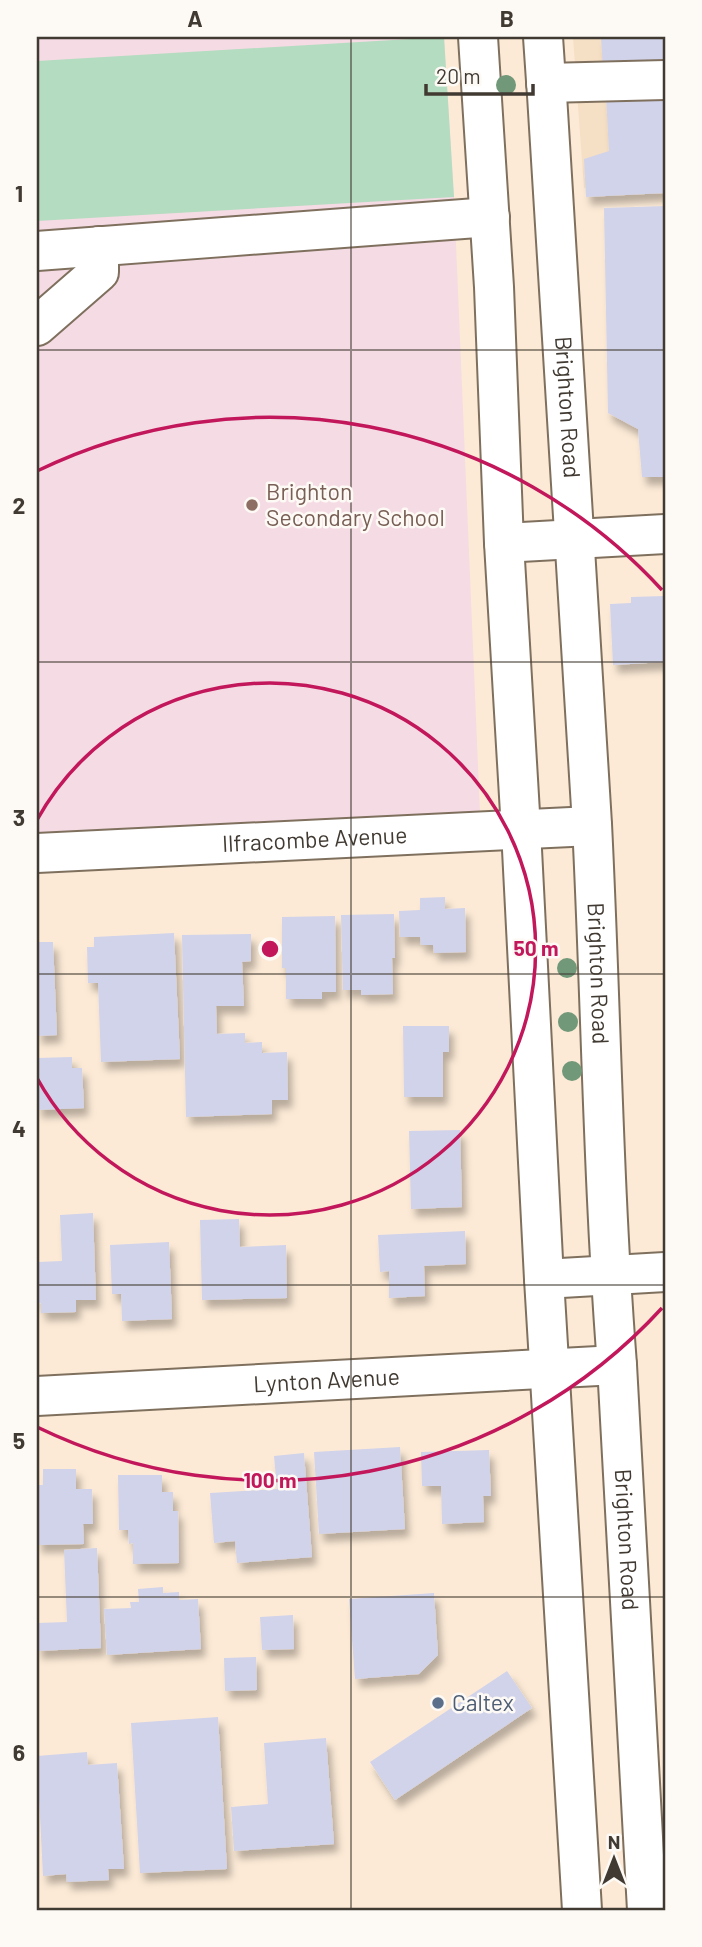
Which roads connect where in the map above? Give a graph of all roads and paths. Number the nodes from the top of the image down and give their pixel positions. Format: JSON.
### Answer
{"nodes":[{"id":1,"x":478,"y":37,"type":"edge"},
{"id":2,"x":543,"y":37,"type":"edge"},
{"id":3,"x":665,"y":80,"type":"edge"},
{"id":4,"x":547,"y":83,"type":"junction"},
{"id":5,"x":490,"y":217,"type":"junction"},
{"id":6,"x":99,"y":246,"type":"junction"},
{"id":7,"x":37,"y":251,"type":"edge"},
{"id":8,"x":37,"y":326,"type":"edge"},
{"id":9,"x":665,"y":534,"type":"edge"},
{"id":10,"x":575,"y":539,"type":"junction"},
{"id":11,"x":504,"y":543,"type":"junction"},
{"id":12,"x":592,"y":825,"type":"junction"},
{"id":13,"x":521,"y":830,"type":"junction"},
{"id":14,"x":37,"y":853,"type":"edge"},
{"id":15,"x":665,"y":1272,"type":"edge"},
{"id":16,"x":610,"y":1275,"type":"junction"},
{"id":17,"x":544,"y":1279,"type":"junction"},
{"id":18,"x":617,"y":1365,"type":"junction"},
{"id":19,"x":549,"y":1368,"type":"junction"},
{"id":20,"x":37,"y":1396,"type":"edge"},
{"id":21,"x":582,"y":1910,"type":"edge"},
{"id":22,"x":648,"y":1910,"type":"edge"}],
"edges":[{"from":1,"to":5,"type":"main road"},
{"from":2,"to":4,"type":"main road","name":"Brighton Road"},
{"from":3,"to":4,"type":"main road"},
{"from":4,"to":10,"type":"main road","name":"Brighton Road"},
{"from":5,"to":6,"type":"main road"},
{"from":5,"to":11,"type":"main road"},
{"from":6,"to":7,"type":"main road"},
{"from":6,"to":8,"type":"main road"},
{"from":9,"to":10,"type":"main road"},
{"from":10,"to":11,"type":"main road"},
{"from":10,"to":12,"type":"main road","name":"Brighton Road"},
{"from":11,"to":13,"type":"main road"},
{"from":12,"to":13,"type":"main road","name":"Ilfracombe Avenue"},
{"from":12,"to":16,"type":"main road","name":"Brighton Road"},
{"from":13,"to":14,"type":"main road","name":"Ilfracombe Avenue"},
{"from":13,"to":17,"type":"main road"},
{"from":15,"to":16,"type":"main road"},
{"from":16,"to":17,"type":"main road"},
{"from":16,"to":18,"type":"main road","name":"Brighton Road"},
{"from":17,"to":19,"type":"main road"},
{"from":18,"to":19,"type":"main road","name":"Lynton Avenue"},
{"from":18,"to":22,"type":"main road","name":"Brighton Road"},
{"from":19,"to":20,"type":"main road","name":"Lynton Avenue"},
{"from":19,"to":21,"type":"main road"}]}
